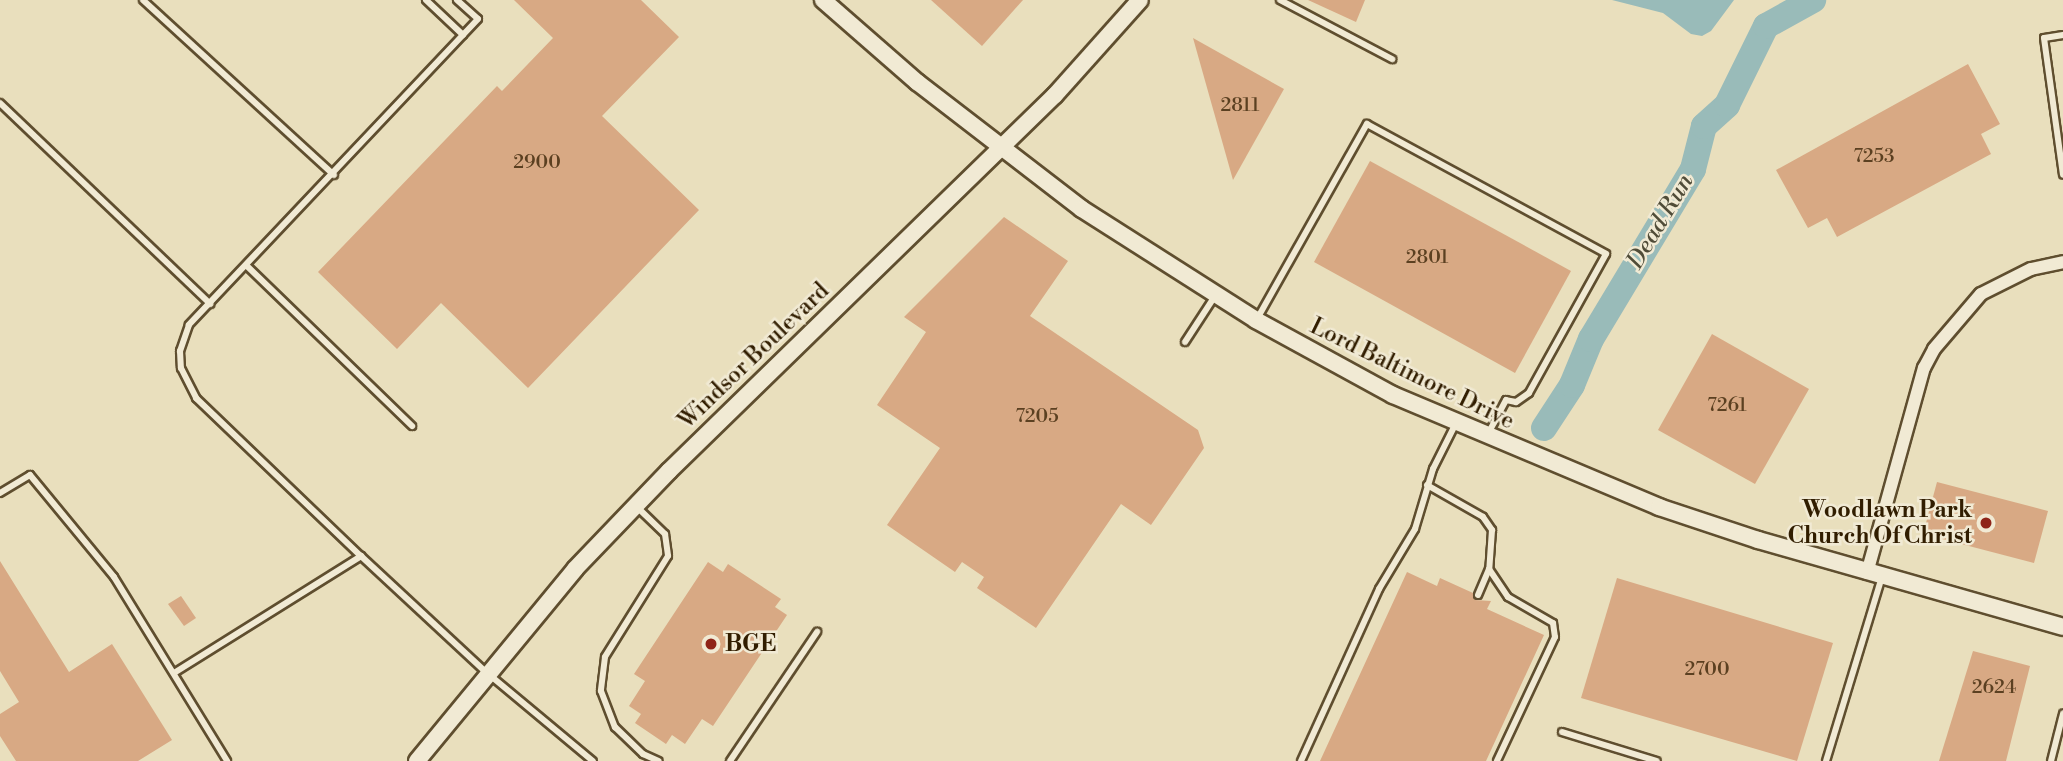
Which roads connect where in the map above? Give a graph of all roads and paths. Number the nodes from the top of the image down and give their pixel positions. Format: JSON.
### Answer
{"nodes":[{"id":1,"x":143,"y":0,"type":"edge"},
{"id":2,"x":426,"y":0,"type":"edge"},
{"id":3,"x":457,"y":0,"type":"edge"},
{"id":4,"x":823,"y":0,"type":"edge"},
{"id":5,"x":1140,"y":0,"type":"edge"},
{"id":6,"x":1280,"y":0,"type":"edge"},
{"id":7,"x":2063,"y":35,"type":"edge"},
{"id":8,"x":463,"y":36,"type":"junction"},
{"id":9,"x":1392,"y":59,"type":"dead end"},
{"id":10,"x":0,"y":103,"type":"edge"},
{"id":11,"x":1000,"y":148,"type":"junction"},
{"id":12,"x":334,"y":175,"type":"junction"},
{"id":13,"x":2063,"y":175,"type":"edge"},
{"id":14,"x":2063,"y":262,"type":"edge"},
{"id":15,"x":247,"y":266,"type":"junction"},
{"id":16,"x":1215,"y":296,"type":"junction"},
{"id":17,"x":210,"y":304,"type":"junction"},
{"id":18,"x":1256,"y":320,"type":"junction"},
{"id":19,"x":1185,"y":342,"type":"dead end"},
{"id":20,"x":1456,"y":423,"type":"junction"},
{"id":21,"x":412,"y":426,"type":"dead end"},
{"id":22,"x":1486,"y":437,"type":"junction"},
{"id":23,"x":1427,"y":485,"type":"junction"},
{"id":24,"x":0,"y":493,"type":"edge"},
{"id":25,"x":636,"y":506,"type":"junction"},
{"id":26,"x":361,"y":556,"type":"junction"},
{"id":27,"x":1489,"y":569,"type":"junction"},
{"id":28,"x":1875,"y":575,"type":"junction"},
{"id":29,"x":1478,"y":595,"type":"dead end"},
{"id":30,"x":2063,"y":627,"type":"edge"},
{"id":31,"x":817,"y":632,"type":"dead end"},
{"id":32,"x":486,"y":672,"type":"junction"},
{"id":33,"x":174,"y":673,"type":"junction"},
{"id":34,"x":2063,"y":714,"type":"edge"},
{"id":35,"x":1562,"y":733,"type":"dead end"},
{"id":36,"x":228,"y":761,"type":"edge"},
{"id":37,"x":418,"y":761,"type":"edge"},
{"id":38,"x":593,"y":761,"type":"edge"},
{"id":39,"x":659,"y":761,"type":"edge"},
{"id":40,"x":730,"y":761,"type":"edge"},
{"id":41,"x":1301,"y":761,"type":"edge"},
{"id":42,"x":1497,"y":761,"type":"edge"},
{"id":43,"x":1657,"y":761,"type":"edge"},
{"id":44,"x":1826,"y":761,"type":"edge"},
{"id":45,"x":2051,"y":761,"type":"edge"}],
"edges":[{"from":1,"to":12,"type":"lane"},
{"from":2,"to":8,"type":"lane"},
{"from":3,"to":8,"type":"lane"},
{"from":4,"to":11,"type":"main road","name":"Lord Baltimore Drive"},
{"from":5,"to":11,"type":"main road","name":"Windsor Boulevard"},
{"from":6,"to":9,"type":"lane"},
{"from":7,"to":13,"type":"lane"},
{"from":8,"to":12,"type":"lane"},
{"from":10,"to":17,"type":"lane"},
{"from":11,"to":16,"type":"main road","name":"Lord Baltimore Drive"},
{"from":11,"to":25,"type":"main road","name":"Windsor Boulevard"},
{"from":12,"to":15,"type":"lane"},
{"from":14,"to":28,"type":"street"},
{"from":15,"to":17,"type":"lane"},
{"from":15,"to":21,"type":"lane"},
{"from":16,"to":18,"type":"main road","name":"Lord Baltimore Drive"},
{"from":16,"to":19,"type":"lane"},
{"from":17,"to":26,"type":"lane"},
{"from":18,"to":20,"type":"main road","name":"Lord Baltimore Drive"},
{"from":18,"to":22,"type":"lane"},
{"from":20,"to":22,"type":"main road","name":"Lord Baltimore Drive"},
{"from":20,"to":23,"type":"lane"},
{"from":22,"to":28,"type":"main road","name":"Lord Baltimore Drive"},
{"from":23,"to":27,"type":"lane"},
{"from":23,"to":41,"type":"lane"},
{"from":24,"to":33,"type":"lane"},
{"from":25,"to":32,"type":"main road","name":"Windsor Boulevard"},
{"from":25,"to":39,"type":"lane"},
{"from":26,"to":32,"type":"lane"},
{"from":26,"to":33,"type":"lane"},
{"from":27,"to":29,"type":"lane"},
{"from":27,"to":42,"type":"lane"},
{"from":28,"to":30,"type":"main road","name":"Lord Baltimore Drive"},
{"from":28,"to":44,"type":"lane"},
{"from":31,"to":40,"type":"lane"},
{"from":32,"to":37,"type":"main road","name":"Windsor Boulevard"},
{"from":32,"to":38,"type":"lane"},
{"from":33,"to":36,"type":"lane"},
{"from":34,"to":45,"type":"lane"},
{"from":35,"to":43,"type":"lane"}]}
